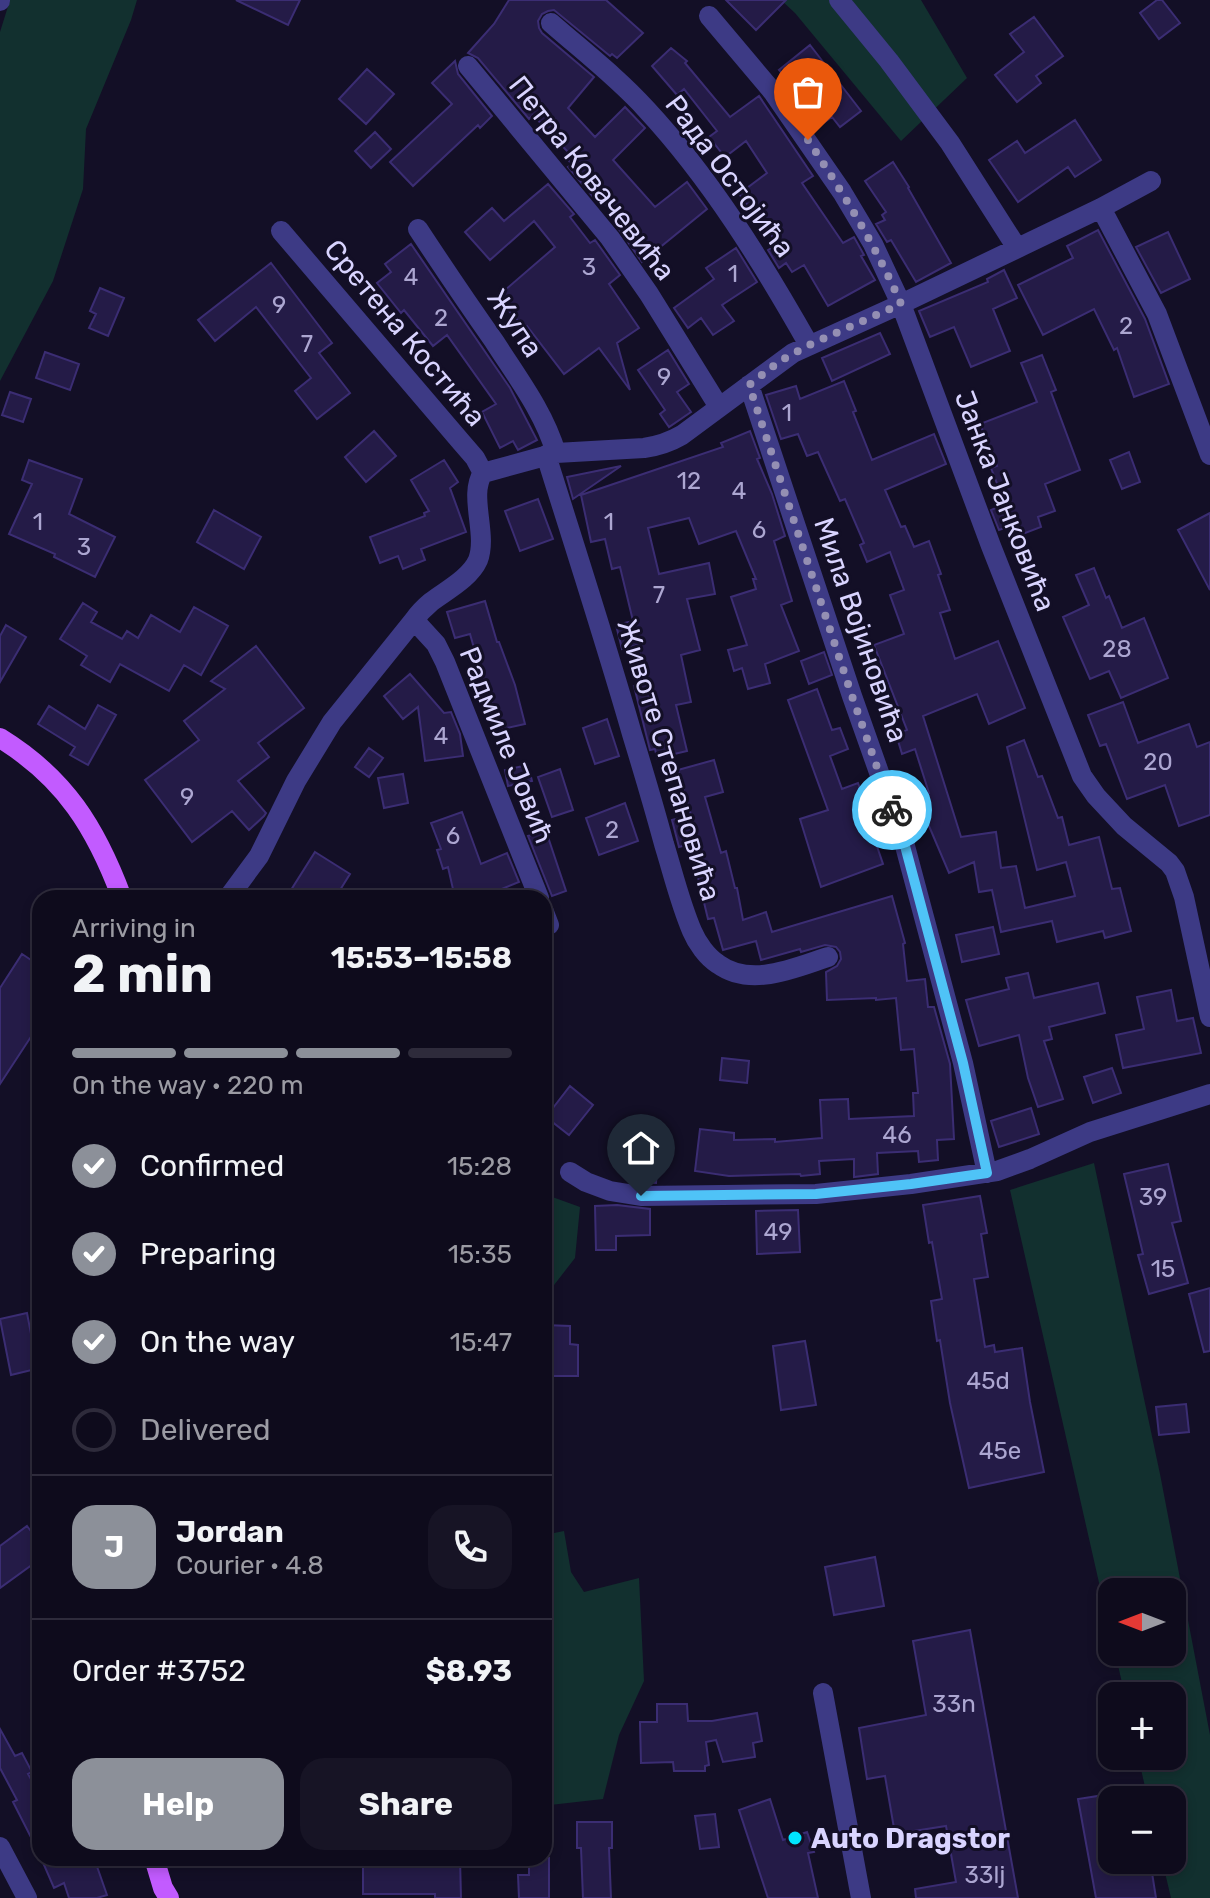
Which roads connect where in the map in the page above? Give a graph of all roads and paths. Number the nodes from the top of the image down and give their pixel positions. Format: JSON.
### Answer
{"nodes":[{"id":1,"x":839,"y":0,"type":"edge"},
{"id":2,"x":709,"y":16,"type":"dead end"},
{"id":3,"x":551,"y":23,"type":"dead end"},
{"id":4,"x":468,"y":66,"type":"dead end"},
{"id":5,"x":1151,"y":181,"type":"dead end"},
{"id":6,"x":1101,"y":208,"type":"junction"},
{"id":7,"x":418,"y":229,"type":"dead end"},
{"id":8,"x":281,"y":231,"type":"dead end"},
{"id":9,"x":1017,"y":248,"type":"junction"},
{"id":10,"x":901,"y":304,"type":"junction"},
{"id":11,"x":809,"y":345,"type":"junction"},
{"id":12,"x":749,"y":385,"type":"junction"},
{"id":13,"x":719,"y":407,"type":"junction"},
{"id":14,"x":551,"y":454,"type":"junction"},
{"id":15,"x":1210,"y":455,"type":"edge"},
{"id":16,"x":483,"y":473,"type":"junction"},
{"id":17,"x":414,"y":620,"type":"junction"},
{"id":18,"x":0,"y":738,"type":"edge"},
{"id":19,"x":119,"y":890,"type":"edge"},
{"id":20,"x":234,"y":890,"type":"edge"},
{"id":21,"x":536,"y":890,"type":"edge"},
{"id":22,"x":828,"y":957,"type":"dead end"},
{"id":23,"x":1210,"y":1017,"type":"edge"},
{"id":24,"x":1210,"y":1094,"type":"edge"},
{"id":25,"x":570,"y":1172,"type":"dead end"},
{"id":26,"x":987,"y":1173,"type":"junction"},
{"id":27,"x":823,"y":1693,"type":"dead end"},
{"id":28,"x":0,"y":1847,"type":"edge"},
{"id":29,"x":156,"y":1866,"type":"edge"},
{"id":30,"x":27,"y":1898,"type":"edge"},
{"id":31,"x":169,"y":1898,"type":"edge"},
{"id":32,"x":861,"y":1898,"type":"edge"}],
"edges":[{"from":1,"to":9,"type":"street"},
{"from":2,"to":10,"type":"street","name":"Јанка Јанковића"},
{"from":3,"to":11,"type":"street","name":"Рада Остојића"},
{"from":4,"to":13,"type":"street","name":"Петра Ковачевића"},
{"from":5,"to":6,"type":"street"},
{"from":6,"to":9,"type":"street"},
{"from":6,"to":15,"type":"street"},
{"from":7,"to":14,"type":"street","name":"Жупа"},
{"from":8,"to":16,"type":"street","name":"Сретена Костића"},
{"from":9,"to":10,"type":"street"},
{"from":10,"to":11,"type":"street"},
{"from":10,"to":23,"type":"street","name":"Јанка Јанковића"},
{"from":11,"to":12,"type":"street"},
{"from":12,"to":13,"type":"street"},
{"from":12,"to":26,"type":"street","name":"Мила Војиновића"},
{"from":13,"to":14,"type":"street"},
{"from":14,"to":16,"type":"street"},
{"from":14,"to":22,"type":"street","name":"Животе Степановића"},
{"from":16,"to":17,"type":"street"},
{"from":17,"to":20,"type":"street"},
{"from":17,"to":21,"type":"street","name":"Радмиле Јовић"},
{"from":18,"to":19,"type":"main road"},
{"from":24,"to":26,"type":"street"},
{"from":25,"to":26,"type":"street"},
{"from":27,"to":32,"type":"street"},
{"from":28,"to":30,"type":"street"},
{"from":29,"to":31,"type":"main road"}]}
